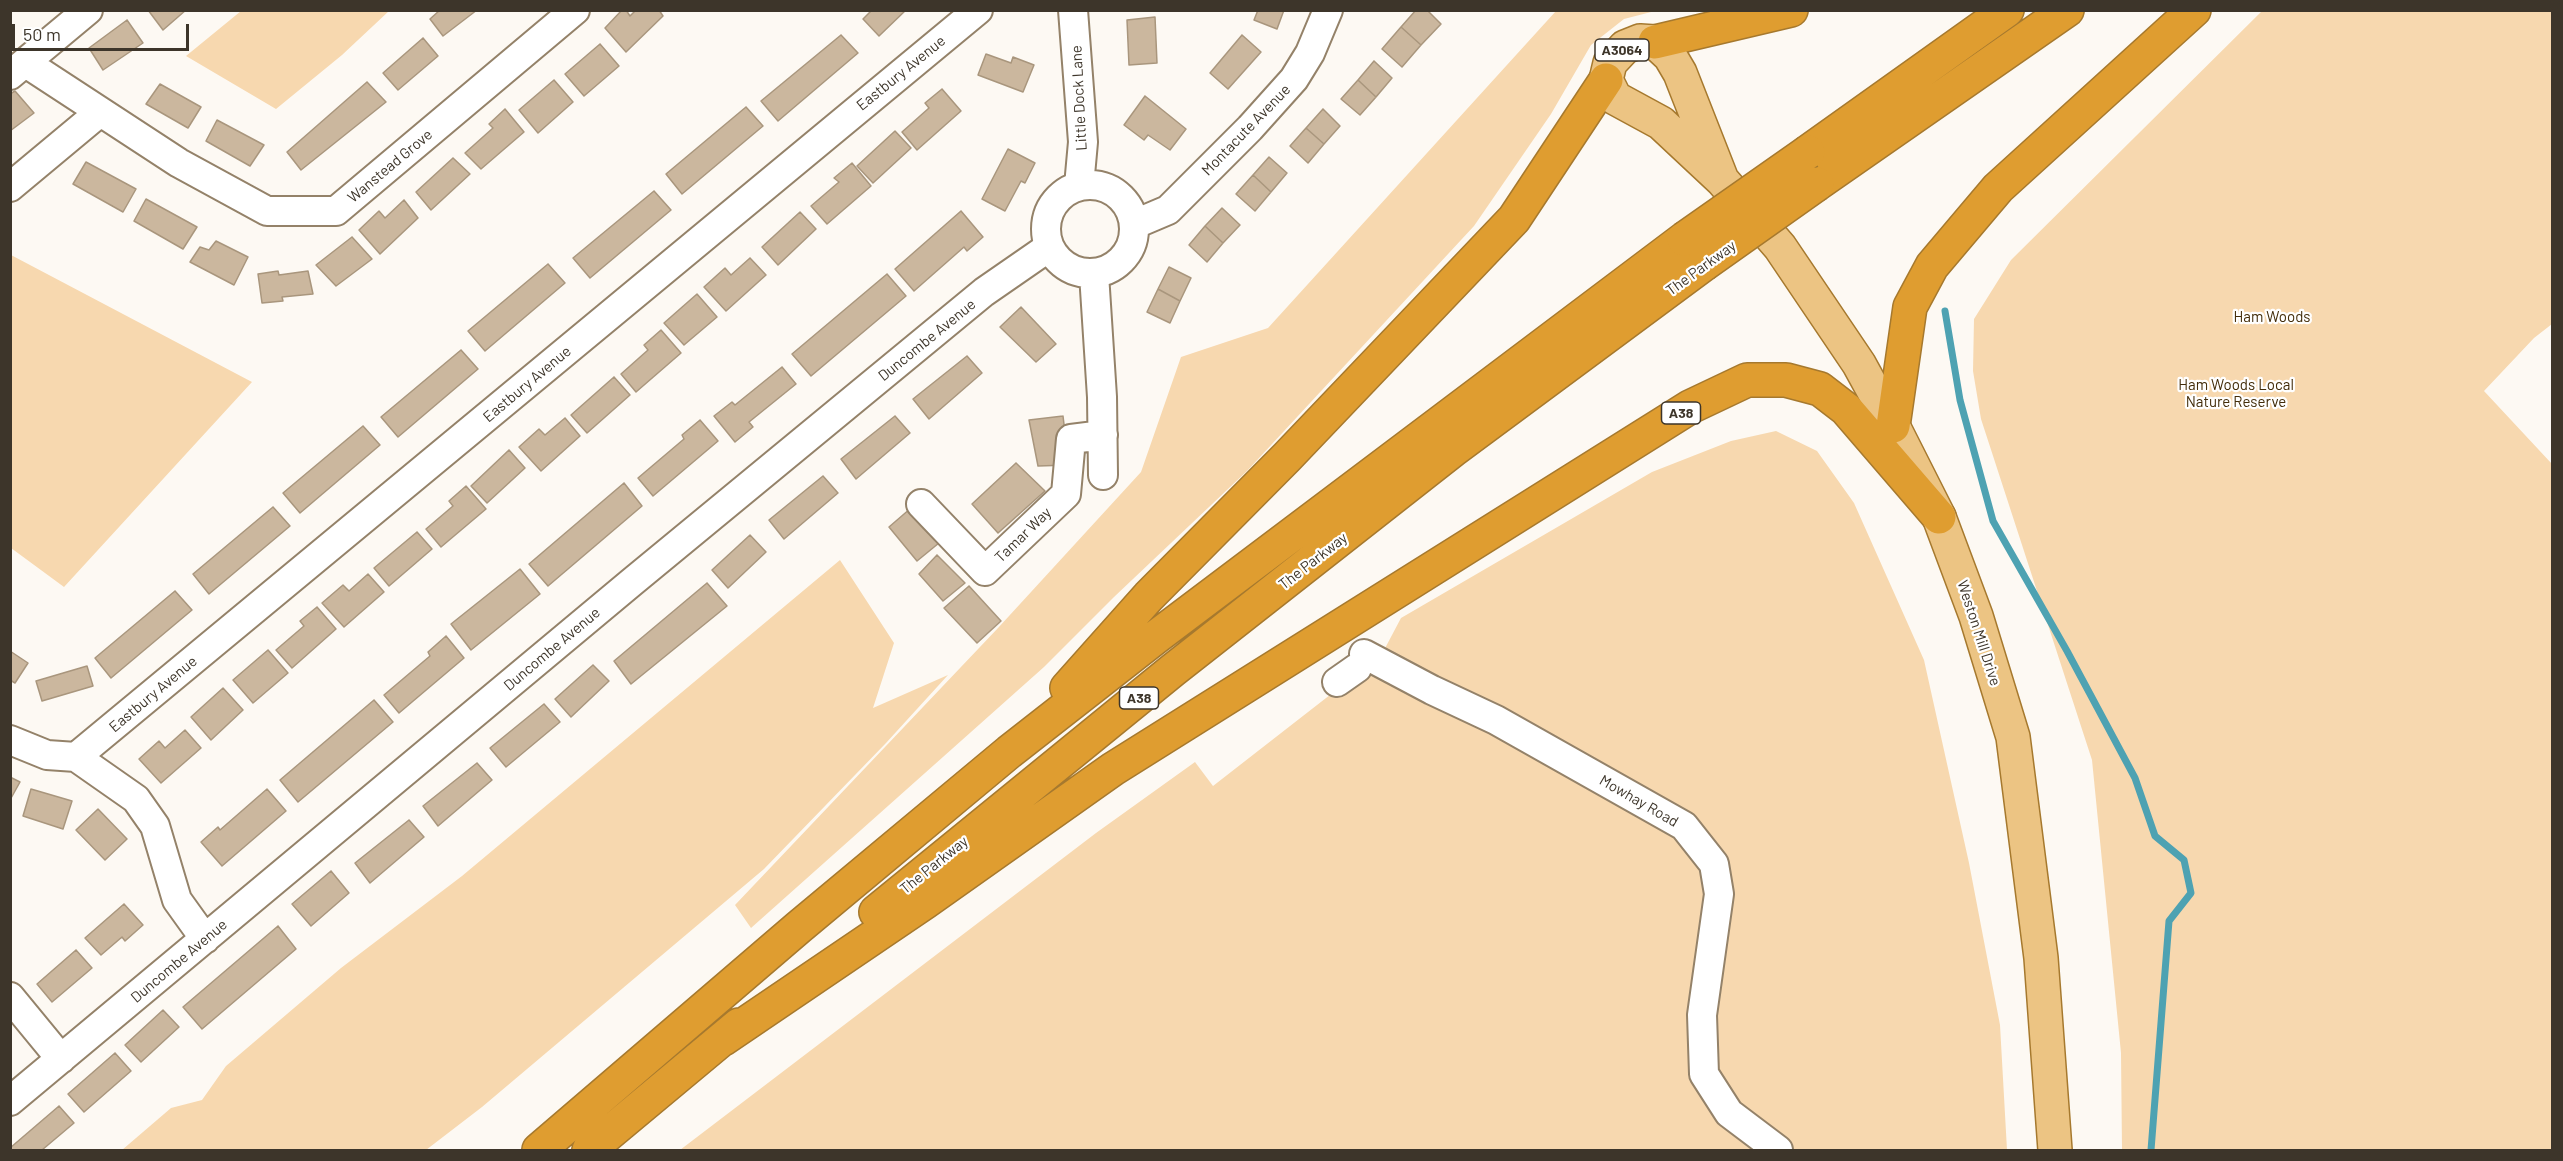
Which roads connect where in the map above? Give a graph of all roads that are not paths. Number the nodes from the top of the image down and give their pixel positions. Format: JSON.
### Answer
{"nodes":[{"id":1,"x":88,"y":10,"type":"edge"},
{"id":2,"x":575,"y":10,"type":"edge"},
{"id":3,"x":978,"y":10,"type":"edge"},
{"id":4,"x":1073,"y":10,"type":"edge"},
{"id":5,"x":1328,"y":10,"type":"edge"},
{"id":6,"x":1791,"y":10,"type":"edge"},
{"id":7,"x":2007,"y":10,"type":"edge"},
{"id":8,"x":2067,"y":10,"type":"edge"},
{"id":9,"x":2194,"y":10,"type":"edge"},
{"id":10,"x":1655,"y":42,"type":"junction"},
{"id":11,"x":19,"y":69,"type":"edge"},
{"id":12,"x":1606,"y":80,"type":"junction"},
{"id":13,"x":100,"y":112,"type":"junction"},
{"id":14,"x":1722,"y":180,"type":"junction"},
{"id":15,"x":1078,"y":186,"type":"junction"},
{"id":16,"x":10,"y":187,"type":"edge"},
{"id":17,"x":1135,"y":224,"type":"junction"},
{"id":18,"x":1049,"y":247,"type":"junction"},
{"id":19,"x":1094,"y":274,"type":"junction"},
{"id":20,"x":1893,"y":426,"type":"junction"},
{"id":21,"x":1102,"y":435,"type":"junction"},
{"id":22,"x":1103,"y":476,"type":"dead end"},
{"id":23,"x":921,"y":504,"type":"dead end"},
{"id":24,"x":1938,"y":517,"type":"junction"},
{"id":25,"x":1353,"y":668,"type":"dead end"},
{"id":26,"x":10,"y":740,"type":"edge"},
{"id":27,"x":1010,"y":752,"type":"junction"},
{"id":28,"x":76,"y":757,"type":"junction"},
{"id":29,"x":205,"y":939,"type":"junction"},
{"id":30,"x":10,"y":997,"type":"edge"},
{"id":31,"x":723,"y":1039,"type":"junction"},
{"id":32,"x":61,"y":1059,"type":"junction"},
{"id":33,"x":10,"y":1101,"type":"edge"},
{"id":34,"x":539,"y":1150,"type":"edge"},
{"id":35,"x":589,"y":1150,"type":"edge"},
{"id":36,"x":1778,"y":1150,"type":"edge"},
{"id":37,"x":2055,"y":1150,"type":"edge"}],
"edges":[{"from":1,"to":11,"type":"street"},
{"from":2,"to":13,"type":"street","name":"Wanstead Grove"},
{"from":3,"to":28,"type":"street","name":"Eastbury Avenue"},
{"from":4,"to":15,"type":"street","name":"Little Dock Lane"},
{"from":5,"to":17,"type":"street","name":"Montacute Avenue"},
{"from":6,"to":10,"type":"highway"},
{"from":7,"to":27,"type":"highway","number":"A38","bridge":true},
{"from":8,"to":31,"type":"highway","name":"The Parkway","number":"A38","bridge":true},
{"from":9,"to":20,"type":"highway"},
{"from":10,"to":12,"type":"main road","number":"A3064"},
{"from":10,"to":14,"type":"main road","number":"A3064"},
{"from":11,"to":13,"type":"street","name":"Wanstead Grove"},
{"from":12,"to":14,"type":"main road","number":"A3064"},
{"from":12,"to":27,"type":"highway","number":"A38"},
{"from":13,"to":16,"type":"street"},
{"from":14,"to":20,"type":"main road","name":"Weston Mill Drive"},
{"from":15,"to":17,"type":"street"},
{"from":15,"to":18,"type":"street"},
{"from":17,"to":19,"type":"street"},
{"from":18,"to":19,"type":"street"},
{"from":18,"to":29,"type":"street","name":"Duncombe Avenue"},
{"from":19,"to":21,"type":"street"},
{"from":20,"to":24,"type":"main road","name":"Weston Mill Drive"},
{"from":21,"to":22,"type":"street"},
{"from":21,"to":23,"type":"street","name":"Tamar Way"},
{"from":24,"to":31,"type":"highway","number":"A38"},
{"from":24,"to":37,"type":"main road","name":"Weston Mill Drive"},
{"from":25,"to":36,"type":"street","name":"Mowhay Road"},
{"from":26,"to":28,"type":"street"},
{"from":27,"to":34,"type":"highway","number":"A38"},
{"from":28,"to":29,"type":"street"},
{"from":29,"to":32,"type":"street","name":"Duncombe Avenue"},
{"from":30,"to":32,"type":"street"},
{"from":31,"to":35,"type":"highway","name":"The Parkway","number":"A38"},
{"from":32,"to":33,"type":"street","name":"Duncombe Avenue"}]}
